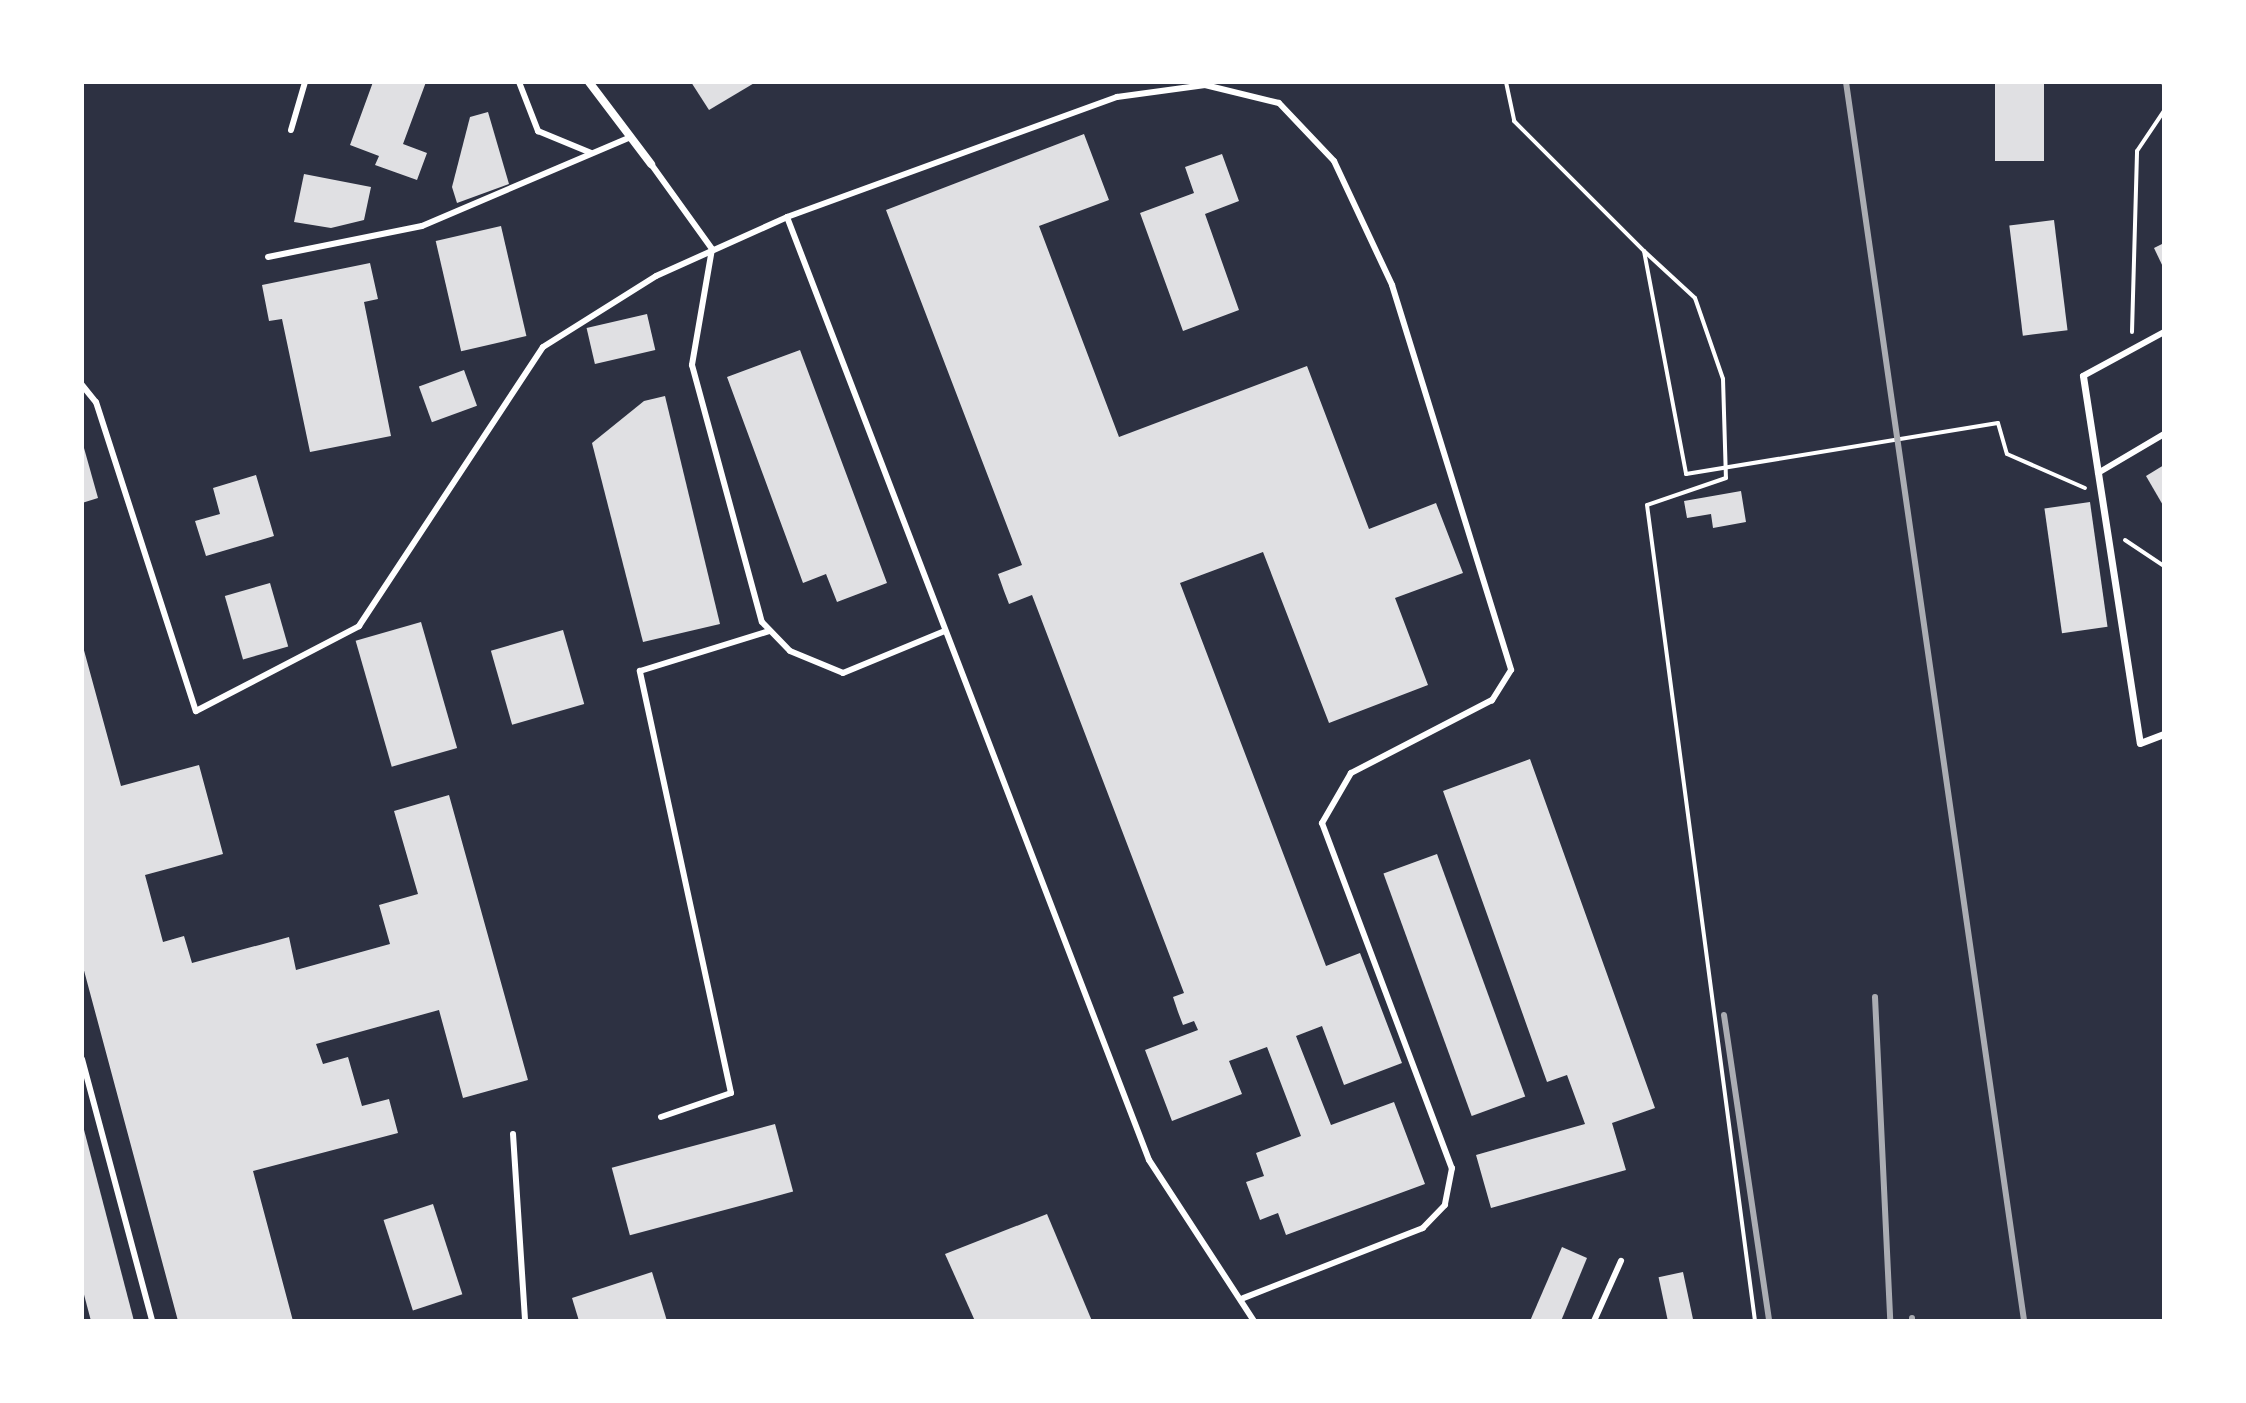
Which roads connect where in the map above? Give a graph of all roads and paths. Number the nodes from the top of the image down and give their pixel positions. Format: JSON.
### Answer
{"nodes":[{"id":1,"x":305,"y":82,"type":"edge"},
{"id":2,"x":519,"y":82,"type":"edge"},
{"id":3,"x":589,"y":82,"type":"edge"},
{"id":4,"x":1506,"y":82,"type":"edge"},
{"id":5,"x":2164,"y":111,"type":"edge"},
{"id":6,"x":291,"y":130,"type":"dead end"},
{"id":7,"x":631,"y":137,"type":"junction"},
{"id":8,"x":591,"y":153,"type":"junction"},
{"id":9,"x":651,"y":164,"type":"joint"},
{"id":10,"x":787,"y":217,"type":"junction"},
{"id":11,"x":712,"y":249,"type":"junction"},
{"id":12,"x":1644,"y":251,"type":"junction"},
{"id":13,"x":268,"y":257,"type":"dead end"},
{"id":14,"x":2164,"y":332,"type":"edge"},
{"id":15,"x":2132,"y":349,"type":"junction"},
{"id":16,"x":2083,"y":376,"type":"joint"},
{"id":17,"x":82,"y":385,"type":"edge"},
{"id":18,"x":2164,"y":434,"type":"edge"},
{"id":19,"x":2098,"y":473,"type":"junction"},
{"id":20,"x":2101,"y":495,"type":"junction"},
{"id":21,"x":2106,"y":523,"type":"junction"},
{"id":22,"x":2164,"y":566,"type":"edge"},
{"id":23,"x":769,"y":631,"type":"junction"},
{"id":24,"x":945,"y":631,"type":"junction"},
{"id":25,"x":2164,"y":734,"type":"edge"},
{"id":26,"x":82,"y":1059,"type":"edge"},
{"id":27,"x":661,"y":1117,"type":"dead end"},
{"id":28,"x":513,"y":1134,"type":"dead end"},
{"id":29,"x":1621,"y":1261,"type":"dead end"},
{"id":30,"x":1243,"y":1298,"type":"junction"},
{"id":31,"x":152,"y":1321,"type":"edge"},
{"id":32,"x":525,"y":1321,"type":"edge"},
{"id":33,"x":1254,"y":1321,"type":"edge"},
{"id":34,"x":1594,"y":1321,"type":"edge"},
{"id":35,"x":1755,"y":1321,"type":"edge"}],
"edges":[{"from":1,"to":6,"type":"lane"},
{"from":2,"to":8,"type":"lane"},
{"from":3,"to":7,"type":"street"},
{"from":4,"to":12,"type":"path"},
{"from":5,"to":15,"type":"path"},
{"from":7,"to":8,"type":"lane"},
{"from":7,"to":9,"type":"street"},
{"from":8,"to":13,"type":"lane"},
{"from":9,"to":11,"type":"lane"},
{"from":10,"to":11,"type":"lane"},
{"from":10,"to":24,"type":"lane"},
{"from":10,"to":30,"type":"lane"},
{"from":11,"to":17,"type":"lane"},
{"from":11,"to":23,"type":"lane"},
{"from":12,"to":20,"type":"path"},
{"from":12,"to":35,"type":"path"},
{"from":14,"to":15,"type":"lane"},
{"from":15,"to":16,"type":"lane"},
{"from":16,"to":19,"type":"street"},
{"from":18,"to":19,"type":"lane"},
{"from":19,"to":20,"type":"street"},
{"from":20,"to":21,"type":"street"},
{"from":21,"to":22,"type":"path"},
{"from":21,"to":25,"type":"street"},
{"from":23,"to":24,"type":"lane"},
{"from":23,"to":27,"type":"lane"},
{"from":24,"to":30,"type":"lane"},
{"from":26,"to":31,"type":"lane"},
{"from":28,"to":32,"type":"lane"},
{"from":29,"to":34,"type":"lane"},
{"from":30,"to":33,"type":"lane"}]}
